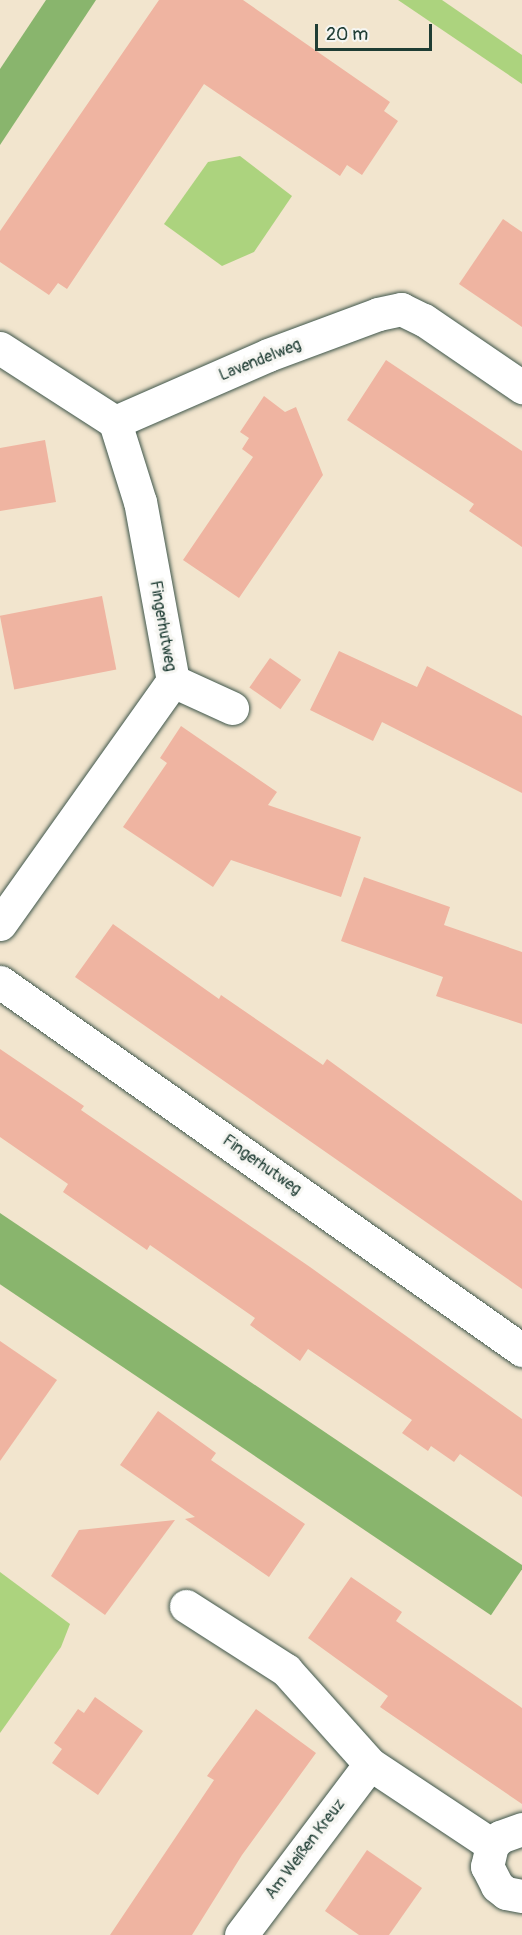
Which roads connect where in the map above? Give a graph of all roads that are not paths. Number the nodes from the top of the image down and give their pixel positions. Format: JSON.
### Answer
{"nodes":[{"id":1,"x":0,"y":348,"type":"edge"},
{"id":2,"x":522,"y":387,"type":"edge"},
{"id":3,"x":115,"y":422,"type":"junction"},
{"id":4,"x":173,"y":681,"type":"junction"},
{"id":5,"x":232,"y":708,"type":"dead end"},
{"id":6,"x":0,"y":924,"type":"edge"},
{"id":7,"x":0,"y":982,"type":"edge"},
{"id":8,"x":522,"y":1350,"type":"edge"},
{"id":9,"x":186,"y":1606,"type":"dead end"},
{"id":10,"x":370,"y":1764,"type":"junction"},
{"id":11,"x":522,"y":1829,"type":"edge"},
{"id":12,"x":492,"y":1845,"type":"junction"},
{"id":13,"x":522,"y":1896,"type":"edge"},
{"id":14,"x":241,"y":1935,"type":"edge"}],
"edges":[{"from":1,"to":3,"type":"street"},
{"from":2,"to":3,"type":"street","name":"Lavendelweg"},
{"from":3,"to":4,"type":"street","name":"Fingerhutweg"},
{"from":4,"to":5,"type":"street"},
{"from":4,"to":6,"type":"street","name":"Fingerhutweg"},
{"from":7,"to":8,"type":"street","name":"Fingerhutweg"},
{"from":9,"to":10,"type":"street"},
{"from":10,"to":12,"type":"street"},
{"from":10,"to":14,"type":"street","name":"Am Weißen Kreuz"},
{"from":11,"to":12,"type":"street"},
{"from":12,"to":13,"type":"street"}]}
